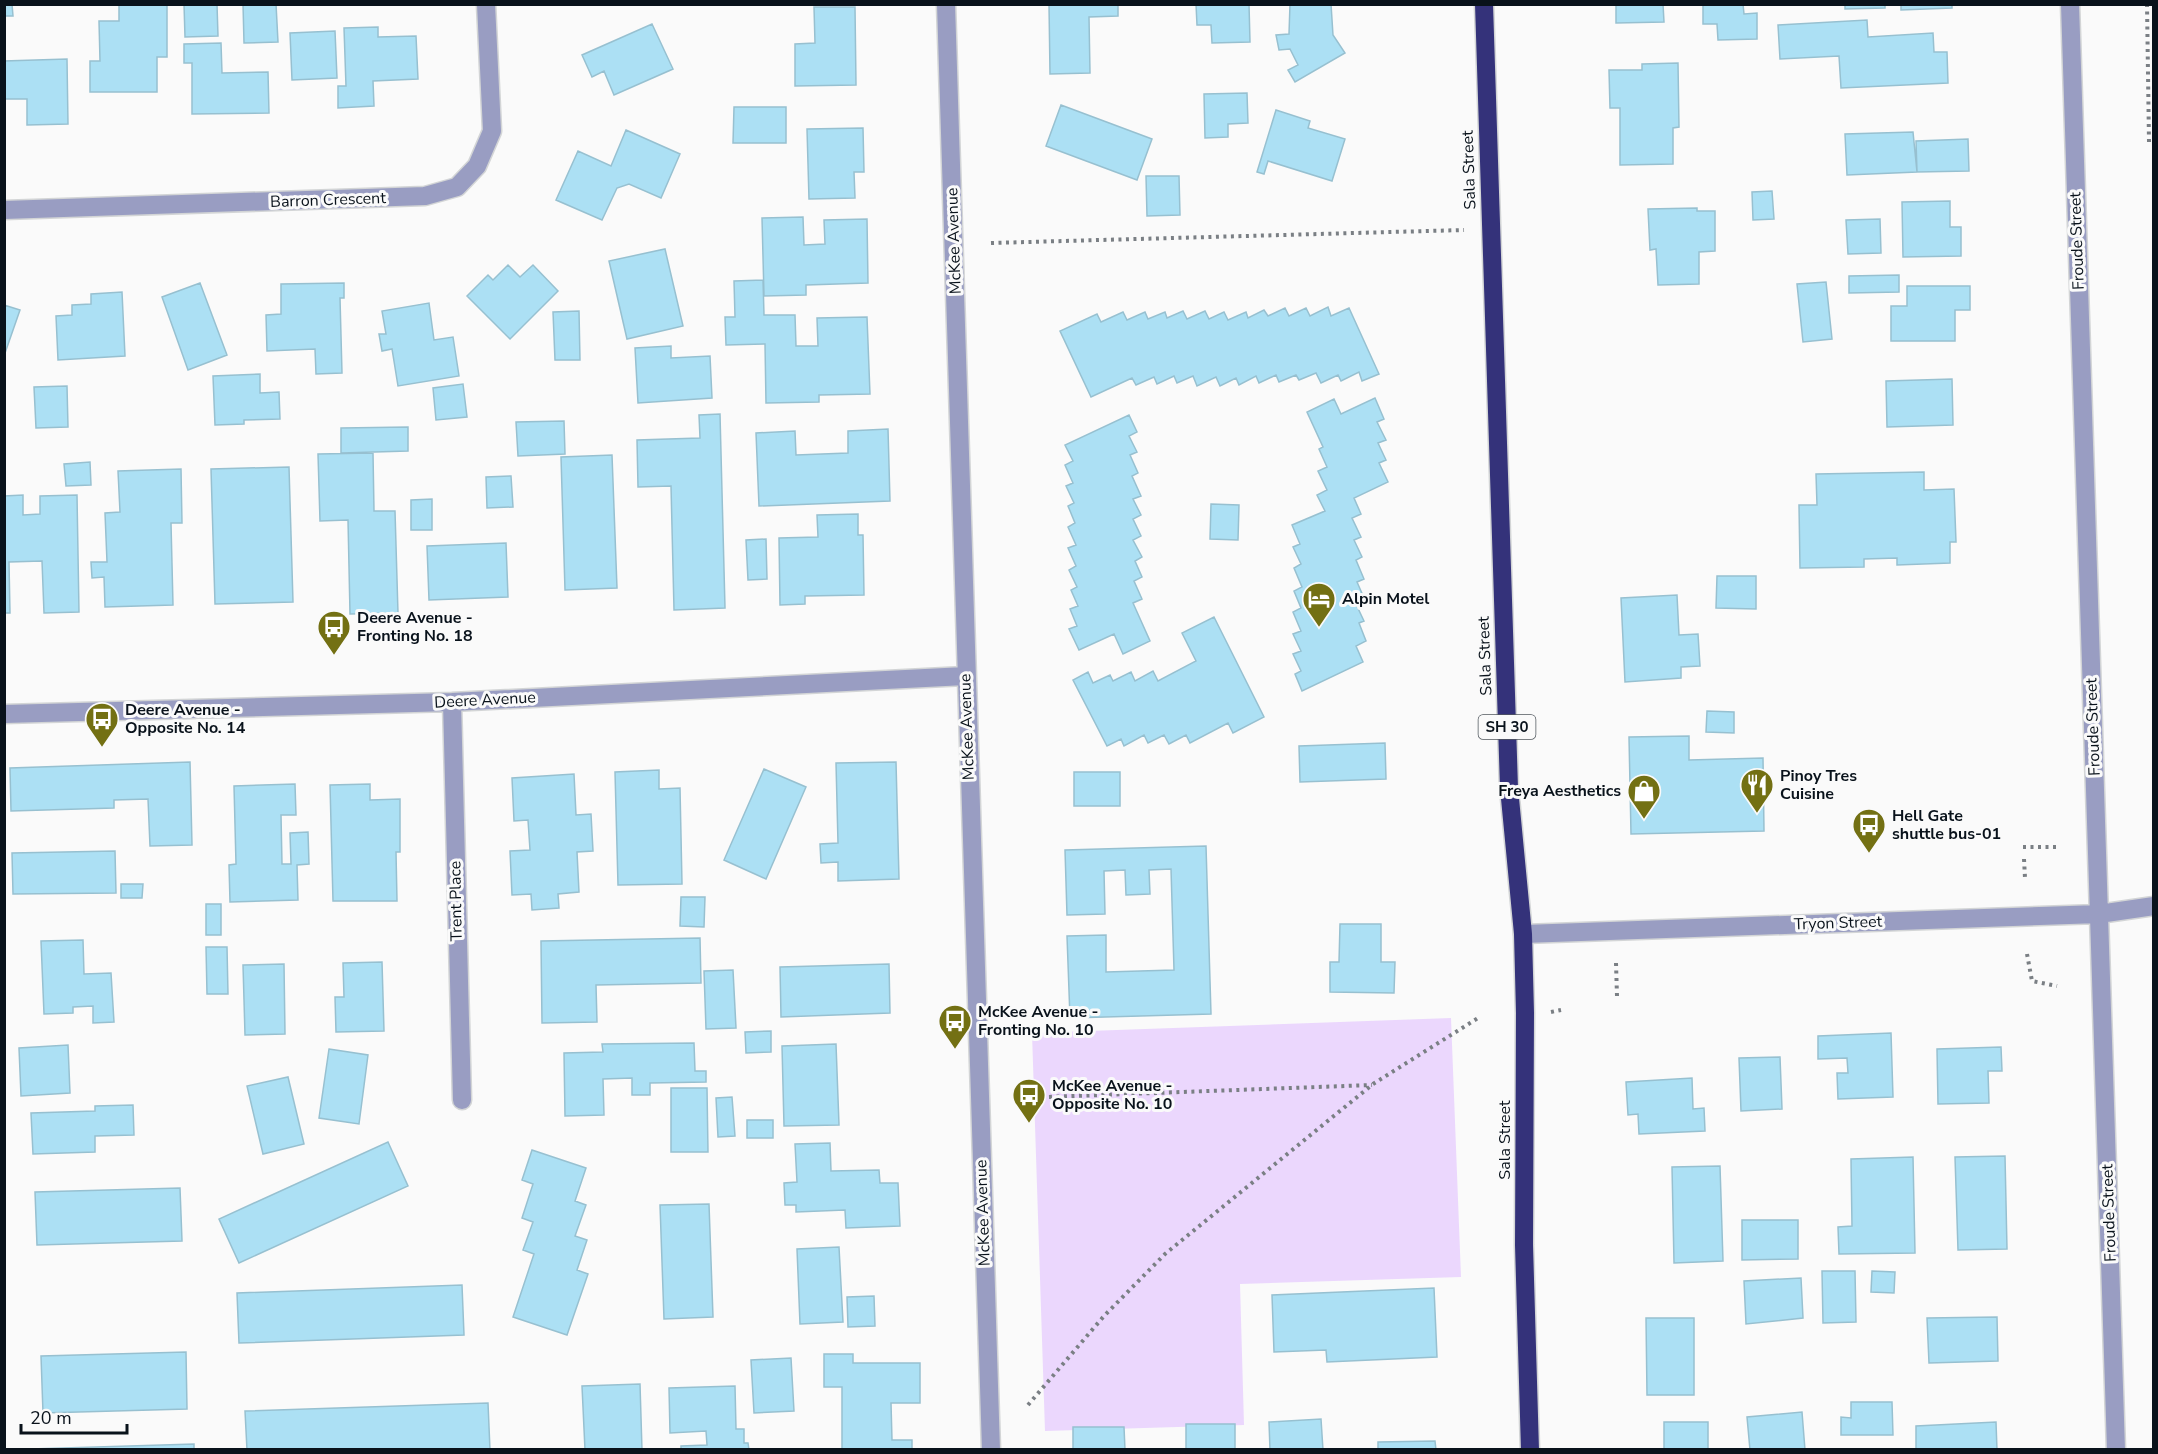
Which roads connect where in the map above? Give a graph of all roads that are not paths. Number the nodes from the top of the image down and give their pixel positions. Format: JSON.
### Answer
{"nodes":[{"id":1,"x":486,"y":4,"type":"edge"},
{"id":2,"x":946,"y":4,"type":"edge"},
{"id":3,"x":1484,"y":4,"type":"edge"},
{"id":4,"x":2070,"y":4,"type":"edge"},
{"id":5,"x":4,"y":210,"type":"edge"},
{"id":6,"x":965,"y":676,"type":"junction"},
{"id":7,"x":452,"y":702,"type":"junction"},
{"id":8,"x":4,"y":714,"type":"edge"},
{"id":9,"x":2154,"y":906,"type":"edge"},
{"id":10,"x":2099,"y":914,"type":"junction"},
{"id":11,"x":1523,"y":934,"type":"junction"},
{"id":12,"x":462,"y":1100,"type":"dead end"},
{"id":13,"x":991,"y":1449,"type":"edge"},
{"id":14,"x":1530,"y":1449,"type":"edge"},
{"id":15,"x":2116,"y":1449,"type":"edge"}],
"edges":[{"from":1,"to":5,"type":"street","name":"Barron Crescent"},
{"from":2,"to":6,"type":"street","name":"McKee Avenue"},
{"from":3,"to":11,"type":"highway","name":"Sala Street","number":"SH 30"},
{"from":4,"to":10,"type":"street","name":"Froude Street"},
{"from":6,"to":7,"type":"street","name":"Deere Avenue"},
{"from":6,"to":13,"type":"street","name":"McKee Avenue"},
{"from":7,"to":8,"type":"street","name":"Deere Avenue"},
{"from":7,"to":12,"type":"street","name":"Trent Place"},
{"from":9,"to":10,"type":"street","name":"Tryon Street"},
{"from":10,"to":11,"type":"street","name":"Tryon Street"},
{"from":10,"to":15,"type":"street","name":"Froude Street"},
{"from":11,"to":14,"type":"highway","name":"Sala Street","number":"SH 30"}]}
